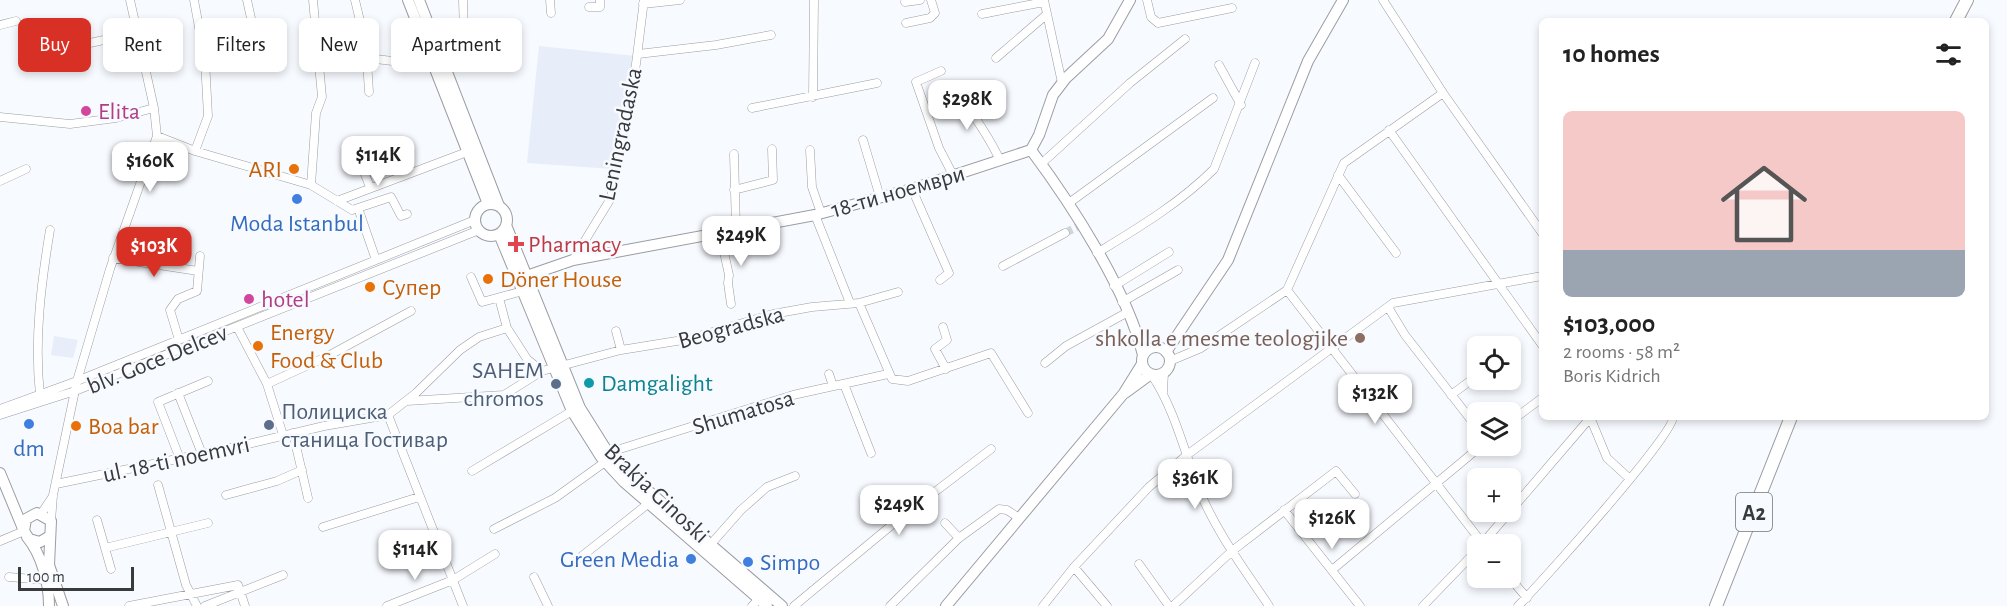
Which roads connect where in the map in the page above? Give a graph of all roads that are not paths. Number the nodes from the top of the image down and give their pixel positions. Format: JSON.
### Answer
{"nodes":[{"id":1,"x":130,"y":0,"type":"edge"},
{"id":2,"x":194,"y":0,"type":"edge"},
{"id":3,"x":247,"y":0,"type":"edge"},
{"id":4,"x":313,"y":0,"type":"edge"},
{"id":5,"x":355,"y":0,"type":"edge"},
{"id":6,"x":408,"y":0,"type":"edge"},
{"id":7,"x":419,"y":0,"type":"edge"},
{"id":8,"x":463,"y":0,"type":"edge"},
{"id":9,"x":550,"y":0,"type":"edge"},
{"id":10,"x":600,"y":0,"type":"edge"},
{"id":11,"x":680,"y":0,"type":"edge"},
{"id":12,"x":814,"y":0,"type":"edge"},
{"id":13,"x":920,"y":0,"type":"edge"},
{"id":14,"x":932,"y":0,"type":"edge"},
{"id":15,"x":1130,"y":0,"type":"edge"},
{"id":16,"x":1147,"y":0,"type":"edge"},
{"id":17,"x":1343,"y":0,"type":"edge"},
{"id":18,"x":1383,"y":0,"type":"edge"},
{"id":19,"x":1967,"y":0,"type":"edge"},
{"id":20,"x":1044,"y":1,"type":"edge"},
{"id":21,"x":644,"y":2,"type":"edge"},
{"id":22,"x":905,"y":2,"type":"dead end"},
{"id":23,"x":589,"y":7,"type":"dead end"},
{"id":24,"x":1232,"y":8,"type":"dead end"},
{"id":25,"x":551,"y":13,"type":"dead end"},
{"id":26,"x":982,"y":14,"type":"dead end"},
{"id":27,"x":1046,"y":15,"type":"junction"},
{"id":28,"x":134,"y":18,"type":"edge"},
{"id":29,"x":251,"y":18,"type":"edge"},
{"id":30,"x":358,"y":18,"type":"edge"},
{"id":31,"x":415,"y":18,"type":"edge"},
{"id":32,"x":464,"y":18,"type":"edge"},
{"id":33,"x":1958,"y":18,"type":"edge"},
{"id":34,"x":16,"y":21,"type":"dead end"},
{"id":35,"x":906,"y":23,"type":"dead end"},
{"id":36,"x":0,"y":25,"type":"edge"},
{"id":37,"x":771,"y":35,"type":"dead end"},
{"id":38,"x":1185,"y":39,"type":"dead end"},
{"id":39,"x":638,"y":54,"type":"junction"},
{"id":40,"x":996,"y":58,"type":"dead end"},
{"id":41,"x":1255,"y":63,"type":"dead end"},
{"id":42,"x":1219,"y":65,"type":"dead end"},
{"id":43,"x":941,"y":71,"type":"dead end"},
{"id":44,"x":146,"y":72,"type":"edge"},
{"id":45,"x":367,"y":72,"type":"edge"},
{"id":46,"x":437,"y":72,"type":"edge"},
{"id":47,"x":877,"y":83,"type":"dead end"},
{"id":48,"x":1062,"y":83,"type":"junction"},
{"id":49,"x":959,"y":90,"type":"dead end"},
{"id":50,"x":369,"y":92,"type":"dead end"},
{"id":51,"x":1443,"y":93,"type":"junction"},
{"id":52,"x":813,"y":97,"type":"junction"},
{"id":53,"x":1213,"y":98,"type":"dead end"},
{"id":54,"x":1241,"y":105,"type":"junction"},
{"id":55,"x":154,"y":108,"type":"junction"},
{"id":56,"x":752,"y":108,"type":"dead end"},
{"id":57,"x":0,"y":117,"type":"edge"},
{"id":58,"x":1389,"y":130,"type":"junction"},
{"id":59,"x":157,"y":136,"type":"junction"},
{"id":60,"x":863,"y":140,"type":"dead end"},
{"id":61,"x":772,"y":149,"type":"dead end"},
{"id":62,"x":810,"y":150,"type":"dead end"},
{"id":63,"x":1030,"y":150,"type":"junction"},
{"id":64,"x":195,"y":151,"type":"junction"},
{"id":65,"x":467,"y":152,"type":"junction"},
{"id":66,"x":357,"y":154,"type":"dead end"},
{"id":67,"x":734,"y":154,"type":"dead end"},
{"id":68,"x":1000,"y":161,"type":"junction"},
{"id":69,"x":1041,"y":164,"type":"junction"},
{"id":70,"x":26,"y":169,"type":"dead end"},
{"id":71,"x":953,"y":175,"type":"junction"},
{"id":72,"x":1338,"y":175,"type":"junction"},
{"id":73,"x":0,"y":181,"type":"edge"},
{"id":74,"x":311,"y":185,"type":"junction"},
{"id":75,"x":370,"y":187,"type":"junction"},
{"id":76,"x":912,"y":189,"type":"junction"},
{"id":77,"x":734,"y":190,"type":"junction"},
{"id":78,"x":880,"y":197,"type":"junction"},
{"id":79,"x":337,"y":201,"type":"junction"},
{"id":80,"x":1069,"y":203,"type":"junction"},
{"id":81,"x":493,"y":205,"type":"junction"},
{"id":82,"x":358,"y":208,"type":"junction"},
{"id":83,"x":407,"y":214,"type":"dead end"},
{"id":84,"x":818,"y":214,"type":"junction"},
{"id":85,"x":477,"y":225,"type":"junction"},
{"id":86,"x":502,"y":229,"type":"junction"},
{"id":87,"x":735,"y":229,"type":"junction"},
{"id":88,"x":1539,"y":229,"type":"edge"},
{"id":89,"x":50,"y":230,"type":"dead end"},
{"id":90,"x":720,"y":234,"type":"junction"},
{"id":91,"x":1065,"y":234,"type":"tunnel mouth"},
{"id":92,"x":1169,"y":252,"type":"dead end"},
{"id":93,"x":1097,"y":253,"type":"junction"},
{"id":94,"x":1396,"y":253,"type":"dead end"},
{"id":95,"x":200,"y":256,"type":"dead end"},
{"id":96,"x":114,"y":258,"type":"junction"},
{"id":97,"x":376,"y":260,"type":"junction"},
{"id":98,"x":573,"y":260,"type":"junction"},
{"id":99,"x":1003,"y":266,"type":"dead end"},
{"id":100,"x":1178,"y":270,"type":"dead end"},
{"id":101,"x":198,"y":271,"type":"junction"},
{"id":102,"x":1539,"y":276,"type":"edge"},
{"id":103,"x":471,"y":277,"type":"dead end"},
{"id":104,"x":522,"y":277,"type":"junction"},
{"id":105,"x":940,"y":280,"type":"dead end"},
{"id":106,"x":1499,"y":282,"type":"junction"},
{"id":107,"x":1114,"y":286,"type":"junction"},
{"id":108,"x":1287,"y":290,"type":"junction"},
{"id":109,"x":523,"y":291,"type":"junction"},
{"id":110,"x":897,"y":292,"type":"dead end"},
{"id":111,"x":499,"y":298,"type":"junction"},
{"id":112,"x":850,"y":303,"type":"junction"},
{"id":113,"x":860,"y":303,"type":"junction"},
{"id":114,"x":731,"y":304,"type":"dead end"},
{"id":115,"x":1125,"y":307,"type":"junction"},
{"id":116,"x":1388,"y":307,"type":"junction"},
{"id":117,"x":411,"y":311,"type":"dead end"},
{"id":118,"x":237,"y":327,"type":"junction"},
{"id":119,"x":943,"y":327,"type":"dead end"},
{"id":120,"x":507,"y":328,"type":"junction"},
{"id":121,"x":616,"y":331,"type":"dead end"},
{"id":122,"x":1138,"y":332,"type":"junction"},
{"id":123,"x":179,"y":340,"type":"junction"},
{"id":124,"x":1539,"y":341,"type":"edge"},
{"id":125,"x":1333,"y":349,"type":"junction"},
{"id":126,"x":621,"y":350,"type":"junction"},
{"id":127,"x":1162,"y":352,"type":"junction"},
{"id":128,"x":1142,"y":360,"type":"junction"},
{"id":129,"x":1045,"y":363,"type":"dead end"},
{"id":130,"x":560,"y":367,"type":"junction"},
{"id":131,"x":946,"y":369,"type":"junction"},
{"id":132,"x":542,"y":371,"type":"junction"},
{"id":133,"x":1164,"y":372,"type":"junction"},
{"id":134,"x":829,"y":374,"type":"dead end"},
{"id":135,"x":888,"y":374,"type":"junction"},
{"id":136,"x":1151,"y":374,"type":"junction"},
{"id":137,"x":77,"y":381,"type":"junction"},
{"id":138,"x":208,"y":381,"type":"dead end"},
{"id":139,"x":267,"y":384,"type":"junction"},
{"id":140,"x":844,"y":384,"type":"junction"},
{"id":141,"x":1467,"y":384,"type":"edge"},
{"id":142,"x":833,"y":386,"type":"junction"},
{"id":143,"x":75,"y":391,"type":"junction"},
{"id":144,"x":1163,"y":392,"type":"junction"},
{"id":145,"x":178,"y":393,"type":"junction"},
{"id":146,"x":1124,"y":393,"type":"junction"},
{"id":147,"x":40,"y":394,"type":"junction"},
{"id":148,"x":1451,"y":396,"type":"junction"},
{"id":149,"x":1539,"y":400,"type":"edge"},
{"id":150,"x":406,"y":401,"type":"junction"},
{"id":151,"x":0,"y":409,"type":"edge"},
{"id":152,"x":572,"y":411,"type":"junction"},
{"id":153,"x":1028,"y":413,"type":"dead end"},
{"id":154,"x":1521,"y":414,"type":"edge"},
{"id":155,"x":0,"y":415,"type":"edge"},
{"id":156,"x":388,"y":415,"type":"junction"},
{"id":157,"x":1467,"y":416,"type":"edge"},
{"id":158,"x":1588,"y":420,"type":"edge"},
{"id":159,"x":1591,"y":420,"type":"edge"},
{"id":160,"x":1672,"y":420,"type":"edge"},
{"id":161,"x":1790,"y":420,"type":"edge"},
{"id":162,"x":293,"y":433,"type":"junction"},
{"id":163,"x":283,"y":435,"type":"junction"},
{"id":164,"x":991,"y":449,"type":"dead end"},
{"id":165,"x":871,"y":453,"type":"dead end"},
{"id":166,"x":202,"y":454,"type":"junction"},
{"id":167,"x":1187,"y":455,"type":"junction"},
{"id":168,"x":1468,"y":456,"type":"edge"},
{"id":169,"x":604,"y":457,"type":"junction"},
{"id":170,"x":180,"y":459,"type":"junction"},
{"id":171,"x":302,"y":470,"type":"junction"},
{"id":172,"x":472,"y":471,"type":"dead end"},
{"id":173,"x":795,"y":476,"type":"dead end"},
{"id":174,"x":1,"y":479,"type":"edge"},
{"id":175,"x":1630,"y":479,"type":"junction"},
{"id":176,"x":1435,"y":482,"type":"junction"},
{"id":177,"x":56,"y":484,"type":"junction"},
{"id":178,"x":158,"y":485,"type":"dead end"},
{"id":179,"x":1354,"y":494,"type":"dead end"},
{"id":180,"x":53,"y":495,"type":"junction"},
{"id":181,"x":226,"y":495,"type":"dead end"},
{"id":182,"x":419,"y":497,"type":"junction"},
{"id":183,"x":308,"y":498,"type":"dead end"},
{"id":184,"x":649,"y":503,"type":"junction"},
{"id":185,"x":14,"y":507,"type":"junction"},
{"id":186,"x":1284,"y":510,"type":"junction"},
{"id":187,"x":37,"y":514,"type":"junction"},
{"id":188,"x":1019,"y":518,"type":"junction"},
{"id":189,"x":97,"y":520,"type":"dead end"},
{"id":190,"x":51,"y":521,"type":"junction"},
{"id":191,"x":208,"y":523,"type":"dead end"},
{"id":192,"x":945,"y":523,"type":"dead end"},
{"id":193,"x":323,"y":527,"type":"dead end"},
{"id":194,"x":494,"y":529,"type":"dead end"},
{"id":195,"x":172,"y":532,"type":"junction"},
{"id":196,"x":25,"y":534,"type":"junction"},
{"id":197,"x":1475,"y":534,"type":"edge"},
{"id":198,"x":1491,"y":534,"type":"edge"},
{"id":199,"x":50,"y":536,"type":"junction"},
{"id":200,"x":959,"y":538,"type":"junction"},
{"id":201,"x":0,"y":541,"type":"edge"},
{"id":202,"x":711,"y":544,"type":"junction"},
{"id":203,"x":105,"y":548,"type":"junction"},
{"id":204,"x":1232,"y":551,"type":"junction"},
{"id":205,"x":495,"y":554,"type":"dead end"},
{"id":206,"x":577,"y":560,"type":"dead end"},
{"id":207,"x":1467,"y":560,"type":"edge"},
{"id":208,"x":1139,"y":564,"type":"dead end"},
{"id":209,"x":1074,"y":567,"type":"junction"},
{"id":210,"x":111,"y":569,"type":"dead end"},
{"id":211,"x":1332,"y":570,"type":"junction"},
{"id":212,"x":283,"y":575,"type":"dead end"},
{"id":213,"x":9,"y":577,"type":"dead end"},
{"id":214,"x":534,"y":577,"type":"dead end"},
{"id":215,"x":45,"y":580,"type":"junction"},
{"id":216,"x":453,"y":580,"type":"junction"},
{"id":217,"x":1518,"y":588,"type":"edge"},
{"id":218,"x":239,"y":592,"type":"junction"},
{"id":219,"x":189,"y":593,"type":"junction"},
{"id":220,"x":1527,"y":598,"type":"junction"},
{"id":221,"x":759,"y":604,"type":"edge"},
{"id":222,"x":49,"y":606,"type":"edge"},
{"id":223,"x":63,"y":606,"type":"edge"},
{"id":224,"x":129,"y":606,"type":"edge"},
{"id":225,"x":197,"y":606,"type":"edge"},
{"id":226,"x":205,"y":606,"type":"edge"},
{"id":227,"x":245,"y":606,"type":"edge"},
{"id":228,"x":387,"y":606,"type":"edge"},
{"id":229,"x":463,"y":606,"type":"edge"},
{"id":230,"x":548,"y":606,"type":"edge"},
{"id":231,"x":782,"y":606,"type":"edge"},
{"id":232,"x":794,"y":606,"type":"edge"},
{"id":233,"x":890,"y":606,"type":"edge"},
{"id":234,"x":946,"y":606,"type":"edge"},
{"id":235,"x":1043,"y":606,"type":"edge"},
{"id":236,"x":1107,"y":606,"type":"edge"},
{"id":237,"x":1171,"y":606,"type":"edge"},
{"id":238,"x":1269,"y":606,"type":"edge"},
{"id":239,"x":1360,"y":606,"type":"edge"},
{"id":240,"x":1423,"y":606,"type":"edge"},
{"id":241,"x":1518,"y":606,"type":"edge"},
{"id":242,"x":1716,"y":606,"type":"edge"}],
"edges":[{"from":1,"to":28,"type":"street"},
{"from":2,"to":64,"type":"street"},
{"from":3,"to":29,"type":"street"},
{"from":4,"to":74,"type":"street"},
{"from":5,"to":30,"type":"street"},
{"from":6,"to":31,"type":"street","name":"Brakja Ginoski"},
{"from":7,"to":81,"type":"street","name":"Brakja Ginoski"},
{"from":8,"to":32,"type":"street"},
{"from":9,"to":25,"type":"street"},
{"from":10,"to":23,"type":"street"},
{"from":11,"to":21,"type":"street"},
{"from":12,"to":52,"type":"street"},
{"from":13,"to":22,"type":"street"},
{"from":14,"to":35,"type":"street"},
{"from":15,"to":48,"type":"street"},
{"from":16,"to":24,"type":"street"},
{"from":17,"to":127,"type":"street"},
{"from":18,"to":51,"type":"street"},
{"from":19,"to":33,"type":"main road"},
{"from":20,"to":26,"type":"street"},
{"from":20,"to":27,"type":"street"},
{"from":21,"to":39,"type":"street","name":"Leningradaska"},
{"from":27,"to":40,"type":"street"},
{"from":27,"to":48,"type":"street"},
{"from":34,"to":36,"type":"street"},
{"from":37,"to":39,"type":"street"},
{"from":38,"to":69,"type":"street"},
{"from":39,"to":98,"type":"street","name":"Leningradaska"},
{"from":41,"to":54,"type":"street"},
{"from":42,"to":54,"type":"street"},
{"from":43,"to":71,"type":"street"},
{"from":44,"to":55,"type":"street"},
{"from":45,"to":50,"type":"street"},
{"from":46,"to":65,"type":"street","name":"Brakja Ginoski"},
{"from":47,"to":52,"type":"street"},
{"from":48,"to":63,"type":"street"},
{"from":49,"to":68,"type":"street"},
{"from":51,"to":58,"type":"street"},
{"from":51,"to":88,"type":"street"},
{"from":52,"to":56,"type":"street"},
{"from":53,"to":80,"type":"street"},
{"from":54,"to":93,"type":"street"},
{"from":55,"to":57,"type":"street"},
{"from":55,"to":59,"type":"street"},
{"from":58,"to":72,"type":"street"},
{"from":58,"to":106,"type":"street"},
{"from":59,"to":64,"type":"street"},
{"from":59,"to":96,"type":"street"},
{"from":60,"to":78,"type":"street"},
{"from":61,"to":77,"type":"street"},
{"from":62,"to":84,"type":"street"},
{"from":63,"to":68,"type":"street","name":"18-ти ноември"},
{"from":63,"to":69,"type":"street"},
{"from":64,"to":74,"type":"street"},
{"from":65,"to":75,"type":"street"},
{"from":65,"to":81,"type":"street","name":"Brakja Ginoski"},
{"from":66,"to":75,"type":"street"},
{"from":67,"to":77,"type":"street"},
{"from":68,"to":71,"type":"street","name":"18-ти ноември"},
{"from":69,"to":80,"type":"street"},
{"from":70,"to":73,"type":"street"},
{"from":71,"to":76,"type":"street","name":"18-ти ноември"},
{"from":72,"to":94,"type":"street"},
{"from":72,"to":108,"type":"street"},
{"from":74,"to":79,"type":"street"},
{"from":75,"to":79,"type":"street"},
{"from":76,"to":78,"type":"street","name":"18-ти ноември"},
{"from":76,"to":105,"type":"street"},
{"from":77,"to":87,"type":"street"},
{"from":78,"to":84,"type":"street","name":"18-ти ноември"},
{"from":79,"to":82,"type":"street"},
{"from":80,"to":93,"type":"street"},
{"from":81,"to":85,"type":"street"},
{"from":81,"to":86,"type":"street","name":"Brakja Ginoski"},
{"from":82,"to":83,"type":"street"},
{"from":82,"to":97,"type":"street"},
{"from":84,"to":87,"type":"street","name":"18-ти ноември"},
{"from":84,"to":112,"type":"street"},
{"from":85,"to":86,"type":"street"},
{"from":85,"to":97,"type":"street"},
{"from":85,"to":118,"type":"street","name":"blv. Goce Delcev"},
{"from":86,"to":104,"type":"street","name":"Brakja Ginoski"},
{"from":87,"to":90,"type":"street","name":"18-ти ноември"},
{"from":89,"to":147,"type":"street"},
{"from":90,"to":98,"type":"street","name":"18-ти ноември"},
{"from":90,"to":114,"type":"street"},
{"from":91,"to":99,"type":"street"},
{"from":92,"to":107,"type":"street"},
{"from":93,"to":107,"type":"street"},
{"from":95,"to":101,"type":"street"},
{"from":96,"to":101,"type":"street"},
{"from":96,"to":137,"type":"street"},
{"from":97,"to":123,"type":"street"},
{"from":98,"to":104,"type":"street","name":"18-ти ноември"},
{"from":100,"to":115,"type":"street"},
{"from":101,"to":123,"type":"street"},
{"from":102,"to":106,"type":"street"},
{"from":103,"to":111,"type":"street"},
{"from":104,"to":109,"type":"street","name":"Brakja Ginoski"},
{"from":104,"to":130,"type":"street","name":"Brakja Ginoski"},
{"from":106,"to":116,"type":"street"},
{"from":106,"to":124,"type":"street"},
{"from":107,"to":115,"type":"street"},
{"from":108,"to":125,"type":"street"},
{"from":108,"to":127,"type":"street"},
{"from":109,"to":111,"type":"street"},
{"from":109,"to":130,"type":"street","name":"Brakja Ginoski"},
{"from":110,"to":113,"type":"street","name":"Beogradska"},
{"from":111,"to":120,"type":"street"},
{"from":112,"to":113,"type":"street","name":"Beogradska"},
{"from":112,"to":126,"type":"street","name":"Beogradska"},
{"from":113,"to":135,"type":"street"},
{"from":115,"to":122,"type":"street"},
{"from":115,"to":129,"type":"street"},
{"from":116,"to":125,"type":"street"},
{"from":116,"to":148,"type":"street"},
{"from":117,"to":139,"type":"street"},
{"from":118,"to":139,"type":"street"},
{"from":118,"to":143,"type":"street","name":"blv. Goce Delcev"},
{"from":119,"to":131,"type":"street"},
{"from":120,"to":132,"type":"street"},
{"from":120,"to":150,"type":"street","name":"ul. 18-ti noemvri"},
{"from":121,"to":126,"type":"street"},
{"from":122,"to":127,"type":"street"},
{"from":122,"to":128,"type":"street"},
{"from":123,"to":137,"type":"street"},
{"from":125,"to":167,"type":"street"},
{"from":125,"to":176,"type":"street"},
{"from":126,"to":130,"type":"street","name":"Beogradska"},
{"from":127,"to":128,"type":"street"},
{"from":127,"to":133,"type":"street"},
{"from":128,"to":136,"type":"street"},
{"from":128,"to":146,"type":"street"},
{"from":130,"to":132,"type":"street"},
{"from":130,"to":152,"type":"street","name":"Brakja Ginoski"},
{"from":130,"to":169,"type":"street","name":"Brakja Ginoski"},
{"from":131,"to":135,"type":"street"},
{"from":131,"to":153,"type":"street"},
{"from":132,"to":150,"type":"street"},
{"from":133,"to":136,"type":"street"},
{"from":133,"to":144,"type":"street"},
{"from":134,"to":142,"type":"street"},
{"from":135,"to":140,"type":"street","name":"Shumatosa"},
{"from":136,"to":144,"type":"street"},
{"from":136,"to":146,"type":"street"},
{"from":137,"to":143,"type":"street"},
{"from":137,"to":147,"type":"street"},
{"from":138,"to":145,"type":"street"},
{"from":139,"to":163,"type":"street"},
{"from":140,"to":142,"type":"street","name":"Shumatosa"},
{"from":140,"to":165,"type":"street"},
{"from":141,"to":148,"type":"street"},
{"from":142,"to":169,"type":"street","name":"Shumatosa"},
{"from":143,"to":155,"type":"street","name":"blv. Goce Delcev"},
{"from":143,"to":177,"type":"street"},
{"from":144,"to":167,"type":"street"},
{"from":145,"to":166,"type":"street"},
{"from":145,"to":170,"type":"street"},
{"from":146,"to":188,"type":"street"},
{"from":147,"to":151,"type":"street"},
{"from":148,"to":157,"type":"street"},
{"from":149,"to":154,"type":"street"},
{"from":150,"to":156,"type":"street","name":"ul. 18-ti noemvri"},
{"from":152,"to":169,"type":"street","name":"Brakja Ginoski"},
{"from":152,"to":172,"type":"street"},
{"from":156,"to":162,"type":"street","name":"ul. 18-ti noemvri"},
{"from":156,"to":182,"type":"street"},
{"from":158,"to":198,"type":"street"},
{"from":159,"to":175,"type":"street"},
{"from":160,"to":175,"type":"street"},
{"from":161,"to":242,"type":"main road","number":"A2"},
{"from":162,"to":163,"type":"street","name":"ul. 18-ti noemvri"},
{"from":162,"to":171,"type":"street"},
{"from":163,"to":166,"type":"street","name":"ul. 18-ti noemvri"},
{"from":164,"to":232,"type":"street"},
{"from":166,"to":170,"type":"street","name":"ul. 18-ti noemvri"},
{"from":167,"to":204,"type":"street"},
{"from":167,"to":209,"type":"street"},
{"from":168,"to":176,"type":"street"},
{"from":169,"to":184,"type":"street","name":"Brakja Ginoski"},
{"from":169,"to":194,"type":"street","name":"Shumatosa"},
{"from":169,"to":202,"type":"street","name":"Brakja Ginoski"},
{"from":170,"to":177,"type":"street","name":"ul. 18-ti noemvri"},
{"from":171,"to":181,"type":"street"},
{"from":171,"to":183,"type":"street"},
{"from":173,"to":202,"type":"street"},
{"from":174,"to":185,"type":"street"},
{"from":175,"to":220,"type":"street"},
{"from":176,"to":197,"type":"street"},
{"from":176,"to":211,"type":"street"},
{"from":177,"to":180,"type":"street"},
{"from":178,"to":195,"type":"street"},
{"from":179,"to":186,"type":"street"},
{"from":180,"to":187,"type":"street"},
{"from":180,"to":190,"type":"street"},
{"from":182,"to":193,"type":"street"},
{"from":182,"to":216,"type":"street"},
{"from":184,"to":206,"type":"street"},
{"from":184,"to":221,"type":"street","name":"Brakja Ginoski"},
{"from":185,"to":187,"type":"street"},
{"from":185,"to":196,"type":"street"},
{"from":186,"to":204,"type":"street"},
{"from":186,"to":211,"type":"street"},
{"from":187,"to":190,"type":"street"},
{"from":187,"to":196,"type":"street"},
{"from":188,"to":200,"type":"street"},
{"from":188,"to":234,"type":"street"},
{"from":189,"to":203,"type":"street"},
{"from":190,"to":199,"type":"street"},
{"from":191,"to":195,"type":"street"},
{"from":192,"to":200,"type":"street"},
{"from":195,"to":203,"type":"street"},
{"from":195,"to":219,"type":"street"},
{"from":196,"to":199,"type":"street"},
{"from":196,"to":201,"type":"street"},
{"from":196,"to":215,"type":"street"},
{"from":199,"to":223,"type":"street"},
{"from":200,"to":233,"type":"street"},
{"from":202,"to":231,"type":"street","name":"Brakja Ginoski"},
{"from":203,"to":210,"type":"street"},
{"from":204,"to":237,"type":"street"},
{"from":204,"to":238,"type":"street"},
{"from":205,"to":216,"type":"street"},
{"from":207,"to":240,"type":"street"},
{"from":208,"to":237,"type":"street"},
{"from":209,"to":235,"type":"street"},
{"from":209,"to":236,"type":"street"},
{"from":211,"to":239,"type":"street"},
{"from":212,"to":218,"type":"street"},
{"from":213,"to":215,"type":"street"},
{"from":214,"to":230,"type":"street"},
{"from":215,"to":222,"type":"street"},
{"from":216,"to":228,"type":"street"},
{"from":216,"to":229,"type":"street"},
{"from":217,"to":220,"type":"street"},
{"from":218,"to":219,"type":"street"},
{"from":218,"to":226,"type":"street"},
{"from":218,"to":227,"type":"street"},
{"from":219,"to":224,"type":"street"},
{"from":219,"to":225,"type":"street"},
{"from":220,"to":241,"type":"street"}]}
